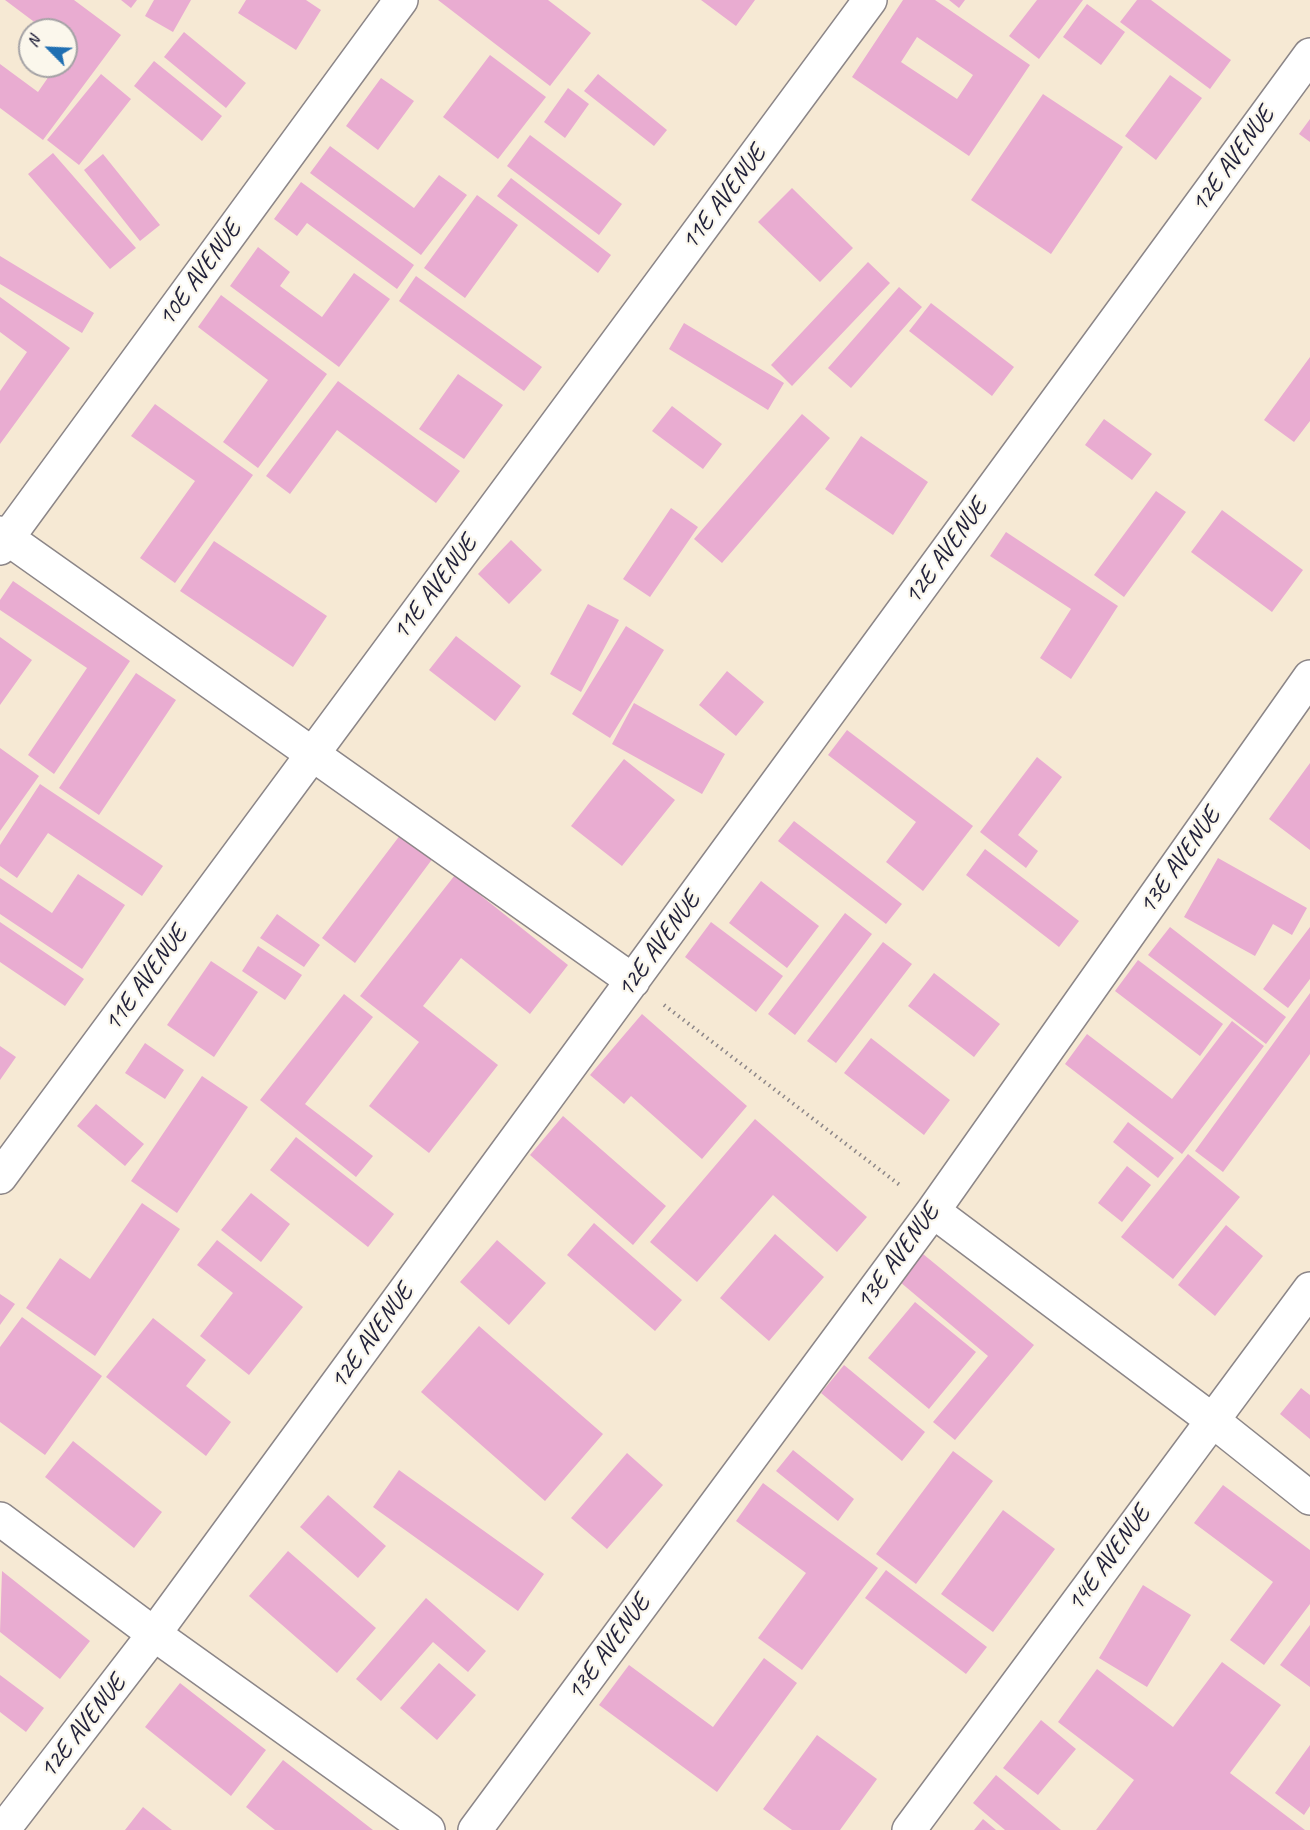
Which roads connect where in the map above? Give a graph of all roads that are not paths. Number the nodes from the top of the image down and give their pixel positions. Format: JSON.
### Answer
{"nodes":[{"id":1,"x":401,"y":0,"type":"edge"},
{"id":2,"x":870,"y":0,"type":"edge"},
{"id":3,"x":1310,"y":55,"type":"edge"},
{"id":4,"x":2,"y":539,"type":"edge"},
{"id":5,"x":1310,"y":677,"type":"edge"},
{"id":6,"x":313,"y":753,"type":"junction"},
{"id":7,"x":633,"y":981,"type":"junction"},
{"id":8,"x":0,"y":1177,"type":"edge"},
{"id":9,"x":933,"y":1211,"type":"junction"},
{"id":10,"x":1310,"y":1289,"type":"edge"},
{"id":11,"x":1212,"y":1420,"type":"junction"},
{"id":12,"x":1310,"y":1498,"type":"edge"},
{"id":13,"x":0,"y":1519,"type":"edge"},
{"id":14,"x":154,"y":1634,"type":"junction"},
{"id":15,"x":3,"y":1830,"type":"edge"},
{"id":16,"x":428,"y":1830,"type":"edge"},
{"id":17,"x":475,"y":1830,"type":"edge"},
{"id":18,"x":909,"y":1830,"type":"edge"}],
"edges":[{"from":1,"to":4,"type":"street","name":"10E AVENUE"},
{"from":2,"to":6,"type":"street","name":"11E AVENUE"},
{"from":3,"to":7,"type":"street","name":"12E AVENUE"},
{"from":4,"to":6,"type":"street"},
{"from":5,"to":9,"type":"street","name":"13E AVENUE"},
{"from":6,"to":7,"type":"street"},
{"from":6,"to":8,"type":"street","name":"11E AVENUE"},
{"from":7,"to":14,"type":"street","name":"12E AVENUE"},
{"from":9,"to":11,"type":"street"},
{"from":9,"to":17,"type":"street","name":"13E AVENUE"},
{"from":10,"to":11,"type":"street","name":"14E AVENUE"},
{"from":11,"to":12,"type":"street"},
{"from":11,"to":18,"type":"street","name":"14E AVENUE"},
{"from":13,"to":14,"type":"street"},
{"from":14,"to":15,"type":"street","name":"12E AVENUE"},
{"from":14,"to":16,"type":"street"}]}
